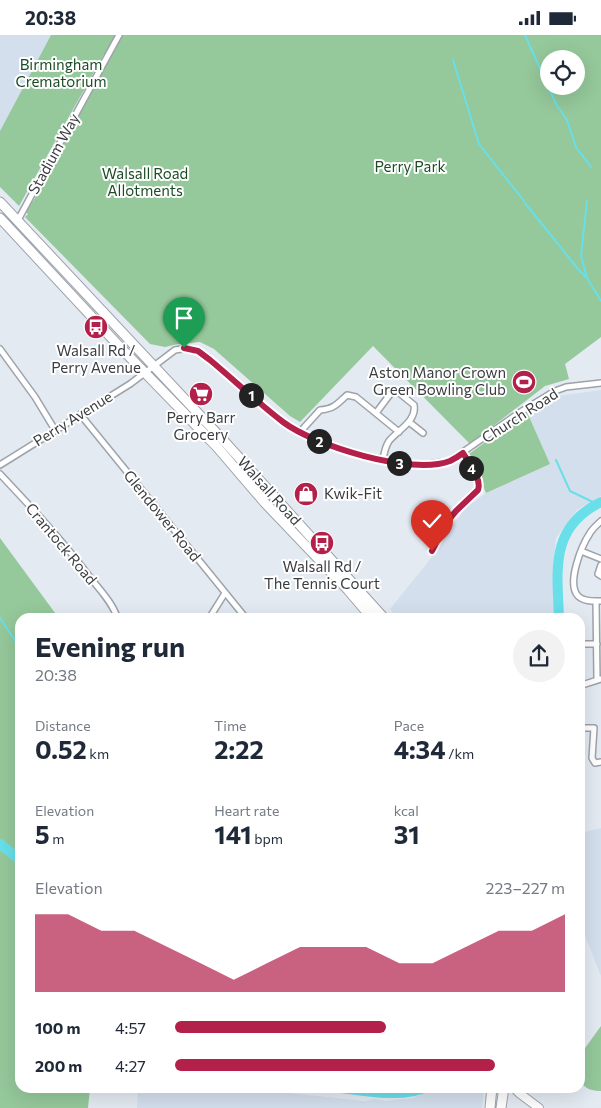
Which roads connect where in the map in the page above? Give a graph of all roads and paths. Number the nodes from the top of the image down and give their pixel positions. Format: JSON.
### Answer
{"nodes":[{"id":1,"x":119,"y":35,"type":"edge"},
{"id":2,"x":0,"y":202,"type":"edge"},
{"id":3,"x":0,"y":218,"type":"edge"},
{"id":4,"x":18,"y":220,"type":"junction"},
{"id":5,"x":15,"y":233,"type":"junction"},
{"id":6,"x":0,"y":349,"type":"edge"},
{"id":7,"x":153,"y":365,"type":"junction"},
{"id":8,"x":145,"y":372,"type":"junction"},
{"id":9,"x":601,"y":383,"type":"edge"},
{"id":10,"x":376,"y":413,"type":"junction"},
{"id":11,"x":80,"y":414,"type":"junction"},
{"id":12,"x":409,"y":422,"type":"junction"},
{"id":13,"x":54,"y":430,"type":"junction"},
{"id":14,"x":300,"y":432,"type":"junction"},
{"id":15,"x":399,"y":432,"type":"junction"},
{"id":16,"x":423,"y":433,"type":"dead end"},
{"id":17,"x":463,"y":453,"type":"junction"},
{"id":18,"x":382,"y":460,"type":"junction"},
{"id":19,"x":0,"y":465,"type":"edge"},
{"id":20,"x":0,"y":474,"type":"edge"},
{"id":21,"x":601,"y":521,"type":"edge"},
{"id":22,"x":432,"y":551,"type":"dead end"},
{"id":23,"x":581,"y":551,"type":"junction"},
{"id":24,"x":601,"y":559,"type":"edge"},
{"id":25,"x":601,"y":565,"type":"edge"},
{"id":26,"x":601,"y":575,"type":"edge"},
{"id":27,"x":225,"y":593,"type":"junction"},
{"id":28,"x":598,"y":601,"type":"edge"},
{"id":29,"x":115,"y":613,"type":"edge"},
{"id":30,"x":212,"y":613,"type":"edge"},
{"id":31,"x":242,"y":613,"type":"edge"},
{"id":32,"x":368,"y":613,"type":"edge"},
{"id":33,"x":380,"y":613,"type":"edge"},
{"id":34,"x":585,"y":644,"type":"edge"},
{"id":35,"x":597,"y":644,"type":"junction"},
{"id":36,"x":599,"y":656,"type":"edge"},
{"id":37,"x":599,"y":679,"type":"edge"},
{"id":38,"x":585,"y":684,"type":"edge"},
{"id":39,"x":585,"y":728,"type":"edge"},
{"id":40,"x":601,"y":763,"type":"edge"},
{"id":41,"x":491,"y":1093,"type":"edge"},
{"id":42,"x":503,"y":1093,"type":"edge"},
{"id":43,"x":521,"y":1093,"type":"edge"},
{"id":44,"x":490,"y":1108,"type":"edge"},
{"id":45,"x":501,"y":1108,"type":"edge"},
{"id":46,"x":540,"y":1108,"type":"edge"}],
"edges":[{"from":1,"to":4,"type":"street","name":"Stadium Way"},
{"from":2,"to":4,"type":"highway","name":"Walsall Road"},
{"from":3,"to":5,"type":"highway","name":"Walsall Road"},
{"from":4,"to":5,"type":"highway"},
{"from":4,"to":7,"type":"highway","name":"Walsall Road"},
{"from":5,"to":8,"type":"highway","name":"Walsall Road"},
{"from":6,"to":13,"type":"street"},
{"from":7,"to":8,"type":"street"},
{"from":7,"to":14,"type":"street","name":"Church Road"},
{"from":7,"to":33,"type":"highway","name":"Walsall Road"},
{"from":8,"to":11,"type":"street","name":"Perry Avenue"},
{"from":8,"to":32,"type":"highway","name":"Walsall Road"},
{"from":9,"to":17,"type":"street","name":"Church Road"},
{"from":10,"to":12,"type":"street"},
{"from":10,"to":14,"type":"street"},
{"from":10,"to":15,"type":"street"},
{"from":11,"to":13,"type":"street","name":"Perry Avenue"},
{"from":11,"to":27,"type":"street","name":"Glendower Road"},
{"from":12,"to":15,"type":"street"},
{"from":12,"to":16,"type":"street"},
{"from":13,"to":19,"type":"street","name":"Perry Avenue"},
{"from":14,"to":18,"type":"street","name":"Church Road"},
{"from":15,"to":18,"type":"street"},
{"from":17,"to":18,"type":"street","name":"Church Road"},
{"from":17,"to":22,"type":"street"},
{"from":20,"to":29,"type":"street","name":"Crantock Road"},
{"from":21,"to":23,"type":"street"},
{"from":23,"to":24,"type":"street"},
{"from":23,"to":28,"type":"street"},
{"from":25,"to":26,"type":"street"},
{"from":27,"to":30,"type":"street"},
{"from":27,"to":31,"type":"street","name":"Glendower Road"},
{"from":28,"to":35,"type":"street"},
{"from":34,"to":35,"type":"street"},
{"from":35,"to":36,"type":"street"},
{"from":36,"to":37,"type":"street"},
{"from":37,"to":38,"type":"street"},
{"from":39,"to":40,"type":"street"},
{"from":41,"to":44,"type":"highway"},
{"from":42,"to":45,"type":"highway"},
{"from":43,"to":46,"type":"main road"}]}
